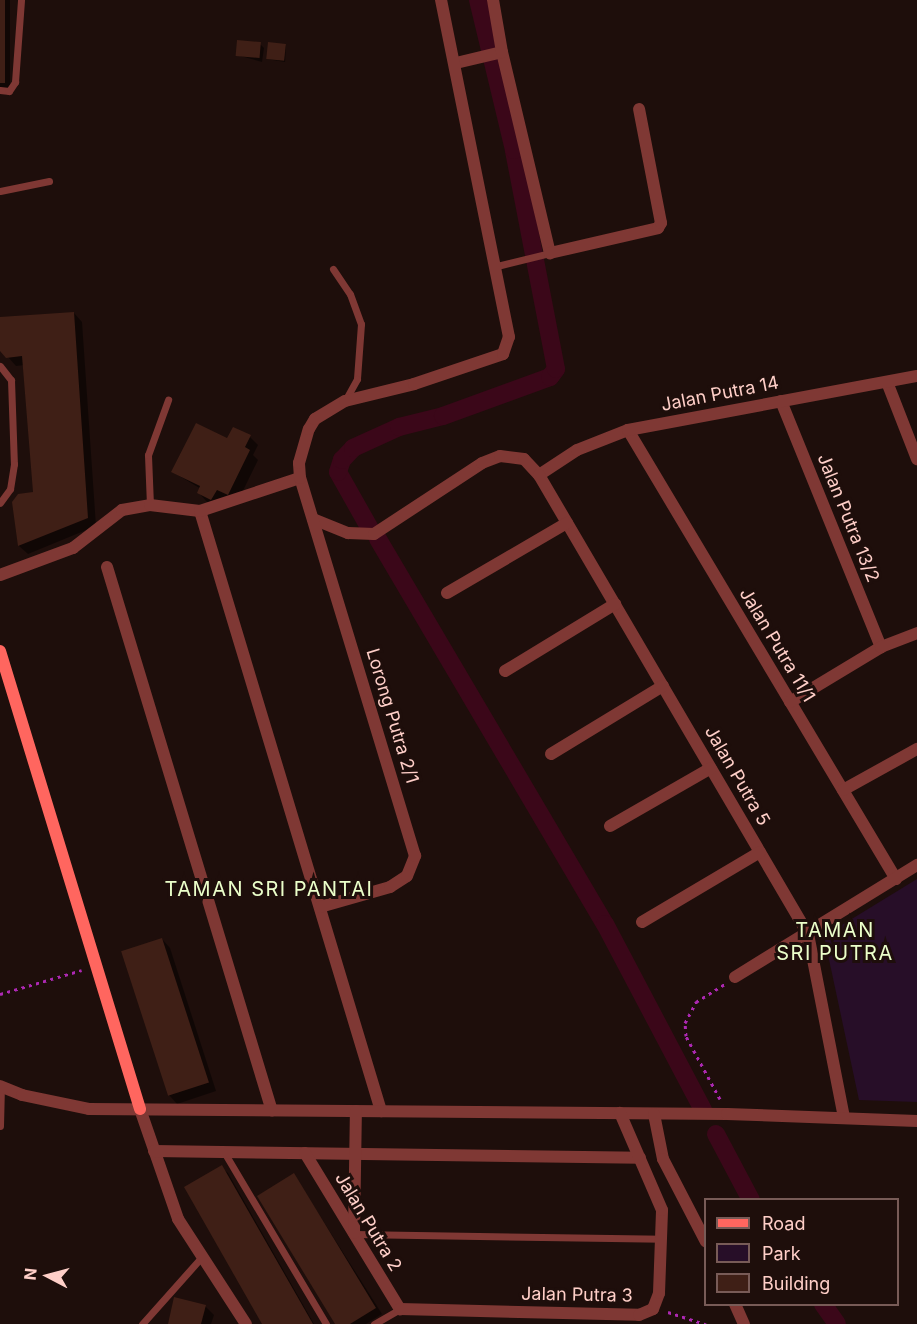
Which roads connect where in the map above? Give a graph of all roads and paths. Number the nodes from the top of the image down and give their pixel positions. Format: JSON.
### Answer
{"nodes":[{"id":1,"x":21,"y":0,"type":"edge"},
{"id":2,"x":441,"y":0,"type":"edge"},
{"id":3,"x":493,"y":0,"type":"edge"},
{"id":4,"x":495,"y":54,"type":"junction"},
{"id":5,"x":456,"y":63,"type":"junction"},
{"id":6,"x":0,"y":90,"type":"edge"},
{"id":7,"x":639,"y":109,"type":"dead end"},
{"id":8,"x":49,"y":181,"type":"dead end"},
{"id":9,"x":0,"y":191,"type":"edge"},
{"id":10,"x":550,"y":253,"type":"junction"},
{"id":11,"x":496,"y":266,"type":"junction"},
{"id":12,"x":333,"y":269,"type":"dead end"},
{"id":13,"x":0,"y":366,"type":"edge"},
{"id":14,"x":917,"y":376,"type":"edge"},
{"id":15,"x":886,"y":382,"type":"junction"},
{"id":16,"x":168,"y":400,"type":"dead end"},
{"id":17,"x":345,"y":401,"type":"junction"},
{"id":18,"x":781,"y":401,"type":"junction"},
{"id":19,"x":627,"y":430,"type":"junction"},
{"id":20,"x":917,"y":459,"type":"edge"},
{"id":21,"x":539,"y":475,"type":"junction"},
{"id":22,"x":300,"y":478,"type":"junction"},
{"id":23,"x":0,"y":503,"type":"edge"},
{"id":24,"x":150,"y":505,"type":"junction"},
{"id":25,"x":200,"y":511,"type":"junction"},
{"id":26,"x":313,"y":519,"type":"junction"},
{"id":27,"x":567,"y":523,"type":"junction"},
{"id":28,"x":107,"y":567,"type":"dead end"},
{"id":29,"x":0,"y":575,"type":"edge"},
{"id":30,"x":447,"y":594,"type":"dead end"},
{"id":31,"x":615,"y":604,"type":"junction"},
{"id":32,"x":917,"y":633,"type":"edge"},
{"id":33,"x":881,"y":648,"type":"junction"},
{"id":34,"x":0,"y":651,"type":"edge"},
{"id":35,"x":505,"y":670,"type":"dead end"},
{"id":36,"x":663,"y":686,"type":"junction"},
{"id":37,"x":790,"y":702,"type":"junction"},
{"id":38,"x":917,"y":748,"type":"edge"},
{"id":39,"x":550,"y":754,"type":"dead end"},
{"id":40,"x":711,"y":768,"type":"junction"},
{"id":41,"x":843,"y":790,"type":"junction"},
{"id":42,"x":610,"y":826,"type":"dead end"},
{"id":43,"x":760,"y":852,"type":"junction"},
{"id":44,"x":917,"y":866,"type":"edge"},
{"id":45,"x":896,"y":879,"type":"junction"},
{"id":46,"x":320,"y":907,"type":"junction"},
{"id":47,"x":642,"y":922,"type":"dead end"},
{"id":48,"x":808,"y":934,"type":"junction"},
{"id":49,"x":97,"y":965,"type":"junction"},
{"id":50,"x":735,"y":977,"type":"joint"},
{"id":51,"x":0,"y":994,"type":"edge"},
{"id":52,"x":0,"y":1086,"type":"edge"},
{"id":53,"x":140,"y":1110,"type":"junction"},
{"id":54,"x":272,"y":1111,"type":"junction"},
{"id":55,"x":356,"y":1111,"type":"junction"},
{"id":56,"x":381,"y":1111,"type":"junction"},
{"id":57,"x":620,"y":1113,"type":"junction"},
{"id":58,"x":654,"y":1114,"type":"junction"},
{"id":59,"x":727,"y":1114,"type":"junction"},
{"id":60,"x":844,"y":1118,"type":"junction"},
{"id":61,"x":917,"y":1121,"type":"edge"},
{"id":62,"x":0,"y":1126,"type":"edge"},
{"id":63,"x":154,"y":1151,"type":"junction"},
{"id":64,"x":224,"y":1152,"type":"junction"},
{"id":65,"x":305,"y":1153,"type":"junction"},
{"id":66,"x":356,"y":1154,"type":"junction"},
{"id":67,"x":640,"y":1158,"type":"junction"},
{"id":68,"x":354,"y":1234,"type":"junction"},
{"id":69,"x":662,"y":1239,"type":"junction"},
{"id":70,"x":704,"y":1240,"type":"edge"},
{"id":71,"x":200,"y":1259,"type":"junction"},
{"id":72,"x":735,"y":1306,"type":"edge"},
{"id":73,"x":653,"y":1308,"type":"junction"},
{"id":74,"x":400,"y":1309,"type":"junction"},
{"id":75,"x":142,"y":1324,"type":"edge"},
{"id":76,"x":246,"y":1324,"type":"edge"},
{"id":77,"x":326,"y":1324,"type":"edge"},
{"id":78,"x":374,"y":1324,"type":"edge"},
{"id":79,"x":706,"y":1324,"type":"edge"},
{"id":80,"x":744,"y":1324,"type":"edge"}],
"edges":[{"from":1,"to":6,"type":"lane"},
{"from":2,"to":5,"type":"street"},
{"from":3,"to":4,"type":"street"},
{"from":4,"to":5,"type":"street"},
{"from":4,"to":10,"type":"street"},
{"from":5,"to":11,"type":"street"},
{"from":7,"to":10,"type":"street"},
{"from":8,"to":9,"type":"lane"},
{"from":10,"to":11,"type":"lane"},
{"from":11,"to":17,"type":"street"},
{"from":12,"to":17,"type":"lane"},
{"from":13,"to":23,"type":"lane"},
{"from":14,"to":15,"type":"street","name":"Jalan Putra 14"},
{"from":15,"to":18,"type":"street","name":"Jalan Putra 14"},
{"from":15,"to":20,"type":"street"},
{"from":16,"to":24,"type":"lane"},
{"from":17,"to":22,"type":"street"},
{"from":18,"to":19,"type":"street","name":"Jalan Putra 14"},
{"from":18,"to":33,"type":"street","name":"Jalan Putra 13/2"},
{"from":19,"to":21,"type":"street","name":"Jalan Putra 14"},
{"from":19,"to":37,"type":"street","name":"Jalan Putra 11/1"},
{"from":21,"to":26,"type":"street"},
{"from":21,"to":27,"type":"street","name":"Jalan Putra 5"},
{"from":22,"to":25,"type":"street"},
{"from":22,"to":26,"type":"street","name":"Lorong Putra 2/1"},
{"from":24,"to":25,"type":"street"},
{"from":24,"to":29,"type":"street"},
{"from":25,"to":46,"type":"street"},
{"from":26,"to":46,"type":"street","name":"Lorong Putra 2/1"},
{"from":27,"to":30,"type":"street"},
{"from":27,"to":31,"type":"street","name":"Jalan Putra 5"},
{"from":28,"to":54,"type":"street"},
{"from":31,"to":35,"type":"street"},
{"from":31,"to":36,"type":"street","name":"Jalan Putra 5"},
{"from":32,"to":33,"type":"street"},
{"from":33,"to":37,"type":"street"},
{"from":34,"to":49,"type":"main road"},
{"from":36,"to":39,"type":"street"},
{"from":36,"to":40,"type":"street","name":"Jalan Putra 5"},
{"from":37,"to":41,"type":"street","name":"Jalan Putra 11/1"},
{"from":38,"to":41,"type":"street"},
{"from":40,"to":42,"type":"street"},
{"from":40,"to":43,"type":"street","name":"Jalan Putra 5"},
{"from":41,"to":45,"type":"street","name":"Jalan Putra 11/1"},
{"from":43,"to":47,"type":"street"},
{"from":43,"to":48,"type":"street","name":"Jalan Putra 5"},
{"from":44,"to":45,"type":"street"},
{"from":45,"to":48,"type":"street"},
{"from":46,"to":56,"type":"street"},
{"from":48,"to":50,"type":"street"},
{"from":48,"to":60,"type":"street","name":"Jalan Putra 5"},
{"from":49,"to":51,"type":"path"},
{"from":49,"to":53,"type":"main road"},
{"from":50,"to":59,"type":"path"},
{"from":52,"to":53,"type":"street"},
{"from":52,"to":62,"type":"lane"},
{"from":53,"to":54,"type":"street"},
{"from":53,"to":63,"type":"street"},
{"from":54,"to":55,"type":"street"},
{"from":55,"to":56,"type":"street"},
{"from":55,"to":66,"type":"street"},
{"from":56,"to":57,"type":"street"},
{"from":57,"to":58,"type":"street"},
{"from":57,"to":67,"type":"street","name":"Jalan Putra 3"},
{"from":58,"to":59,"type":"street"},
{"from":58,"to":70,"type":"street"},
{"from":59,"to":60,"type":"street"},
{"from":60,"to":61,"type":"street"},
{"from":63,"to":64,"type":"street"},
{"from":63,"to":71,"type":"street"},
{"from":64,"to":65,"type":"street"},
{"from":64,"to":77,"type":"lane"},
{"from":65,"to":66,"type":"street"},
{"from":65,"to":68,"type":"street","name":"Jalan Putra 2"},
{"from":66,"to":67,"type":"street"},
{"from":66,"to":68,"type":"street"},
{"from":67,"to":69,"type":"street","name":"Jalan Putra 3"},
{"from":68,"to":69,"type":"lane"},
{"from":68,"to":74,"type":"street","name":"Jalan Putra 2"},
{"from":69,"to":73,"type":"street","name":"Jalan Putra 3"},
{"from":71,"to":75,"type":"lane"},
{"from":71,"to":76,"type":"street"},
{"from":72,"to":80,"type":"street"},
{"from":73,"to":74,"type":"street","name":"Jalan Putra 3"},
{"from":73,"to":79,"type":"path"},
{"from":74,"to":78,"type":"lane"}]}
